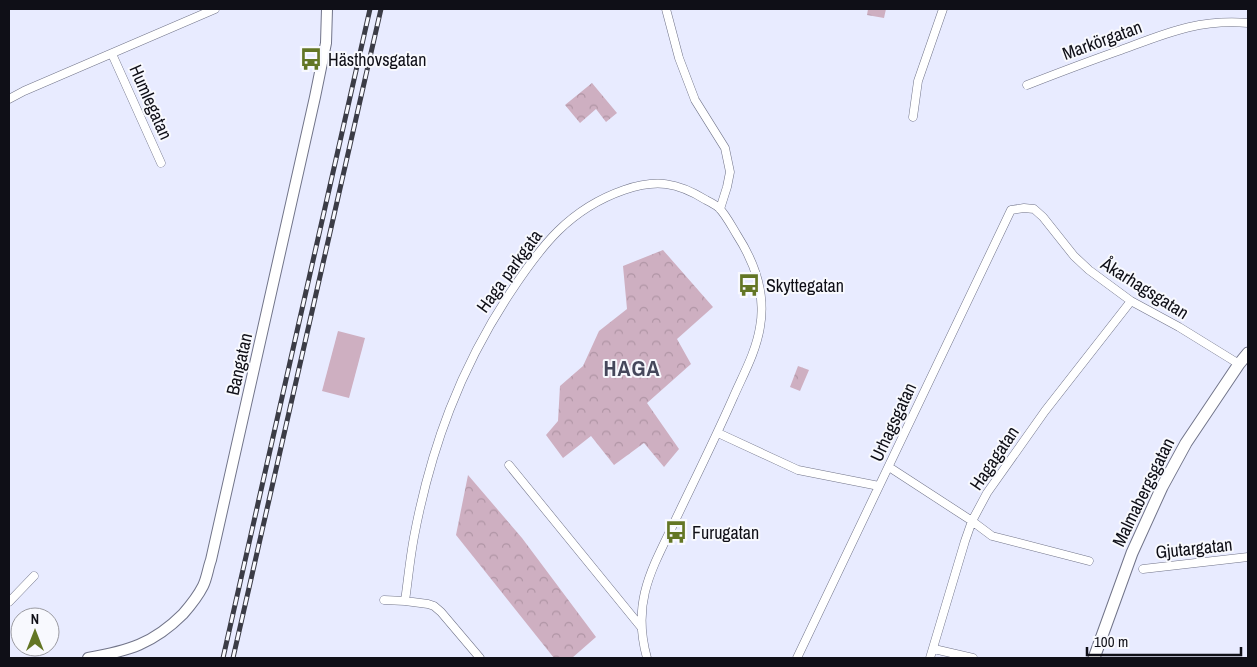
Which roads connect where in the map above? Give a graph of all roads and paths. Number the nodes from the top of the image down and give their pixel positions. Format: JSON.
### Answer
{"nodes":[{"id":1,"x":215,"y":9,"type":"edge"},
{"id":2,"x":327,"y":9,"type":"edge"},
{"id":3,"x":666,"y":9,"type":"edge"},
{"id":4,"x":943,"y":9,"type":"edge"},
{"id":5,"x":1248,"y":23,"type":"edge"},
{"id":6,"x":112,"y":54,"type":"junction"},
{"id":7,"x":1027,"y":85,"type":"dead end"},
{"id":8,"x":9,"y":99,"type":"edge"},
{"id":9,"x":912,"y":117,"type":"dead end"},
{"id":10,"x":161,"y":163,"type":"dead end"},
{"id":11,"x":1024,"y":208,"type":"joint"},
{"id":12,"x":720,"y":209,"type":"junction"},
{"id":13,"x":1131,"y":300,"type":"junction"},
{"id":14,"x":1248,"y":353,"type":"edge"},
{"id":15,"x":1239,"y":364,"type":"junction"},
{"id":16,"x":718,"y":433,"type":"junction"},
{"id":17,"x":509,"y":465,"type":"dead end"},
{"id":18,"x":889,"y":467,"type":"junction"},
{"id":19,"x":879,"y":486,"type":"junction"},
{"id":20,"x":972,"y":521,"type":"junction"},
{"id":21,"x":1248,"y":557,"type":"edge"},
{"id":22,"x":1089,"y":561,"type":"dead end"},
{"id":23,"x":1143,"y":569,"type":"dead end"},
{"id":24,"x":34,"y":576,"type":"dead end"},
{"id":25,"x":384,"y":600,"type":"dead end"},
{"id":26,"x":405,"y":601,"type":"junction"},
{"id":27,"x":9,"y":602,"type":"edge"},
{"id":28,"x":641,"y":627,"type":"junction"},
{"id":29,"x":934,"y":649,"type":"junction"},
{"id":30,"x":88,"y":658,"type":"edge"},
{"id":31,"x":480,"y":658,"type":"edge"},
{"id":32,"x":647,"y":658,"type":"edge"},
{"id":33,"x":797,"y":658,"type":"edge"},
{"id":34,"x":930,"y":658,"type":"edge"},
{"id":35,"x":973,"y":658,"type":"edge"},
{"id":36,"x":1094,"y":658,"type":"edge"}],
"edges":[{"from":1,"to":6,"type":"street","name":"Humlegatan"},
{"from":2,"to":30,"type":"street","name":"Bangatan"},
{"from":3,"to":12,"type":"street"},
{"from":4,"to":9,"type":"street"},
{"from":5,"to":7,"type":"street","name":"Markörgatan"},
{"from":6,"to":8,"type":"street","name":"Humlegatan"},
{"from":6,"to":10,"type":"street","name":"Humlegatan"},
{"from":11,"to":13,"type":"street","name":"Åkarhagsgatan"},
{"from":11,"to":18,"type":"street","name":"Urhagsgatan"},
{"from":12,"to":16,"type":"street","name":"Haga parkgata"},
{"from":12,"to":26,"type":"street","name":"Haga parkgata"},
{"from":13,"to":15,"type":"street","name":"Åkarhagsgatan"},
{"from":13,"to":20,"type":"street","name":"Hagagatan"},
{"from":14,"to":15,"type":"main road","name":"Malmabergsgatan"},
{"from":15,"to":36,"type":"main road","name":"Malmabergsgatan"},
{"from":16,"to":19,"type":"street"},
{"from":16,"to":28,"type":"street","name":"Haga parkgata"},
{"from":17,"to":28,"type":"street"},
{"from":18,"to":19,"type":"street","name":"Urhagsgatan"},
{"from":18,"to":20,"type":"street"},
{"from":19,"to":33,"type":"street","name":"Urhagsgatan"},
{"from":20,"to":22,"type":"street"},
{"from":20,"to":29,"type":"street","name":"Hagagatan"},
{"from":21,"to":23,"type":"street","name":"Gjutargatan"},
{"from":24,"to":27,"type":"street"},
{"from":25,"to":26,"type":"street"},
{"from":26,"to":31,"type":"street"},
{"from":28,"to":32,"type":"street","name":"Haga parkgata"},
{"from":29,"to":34,"type":"street","name":"Hagagatan"},
{"from":29,"to":35,"type":"street"}]}
